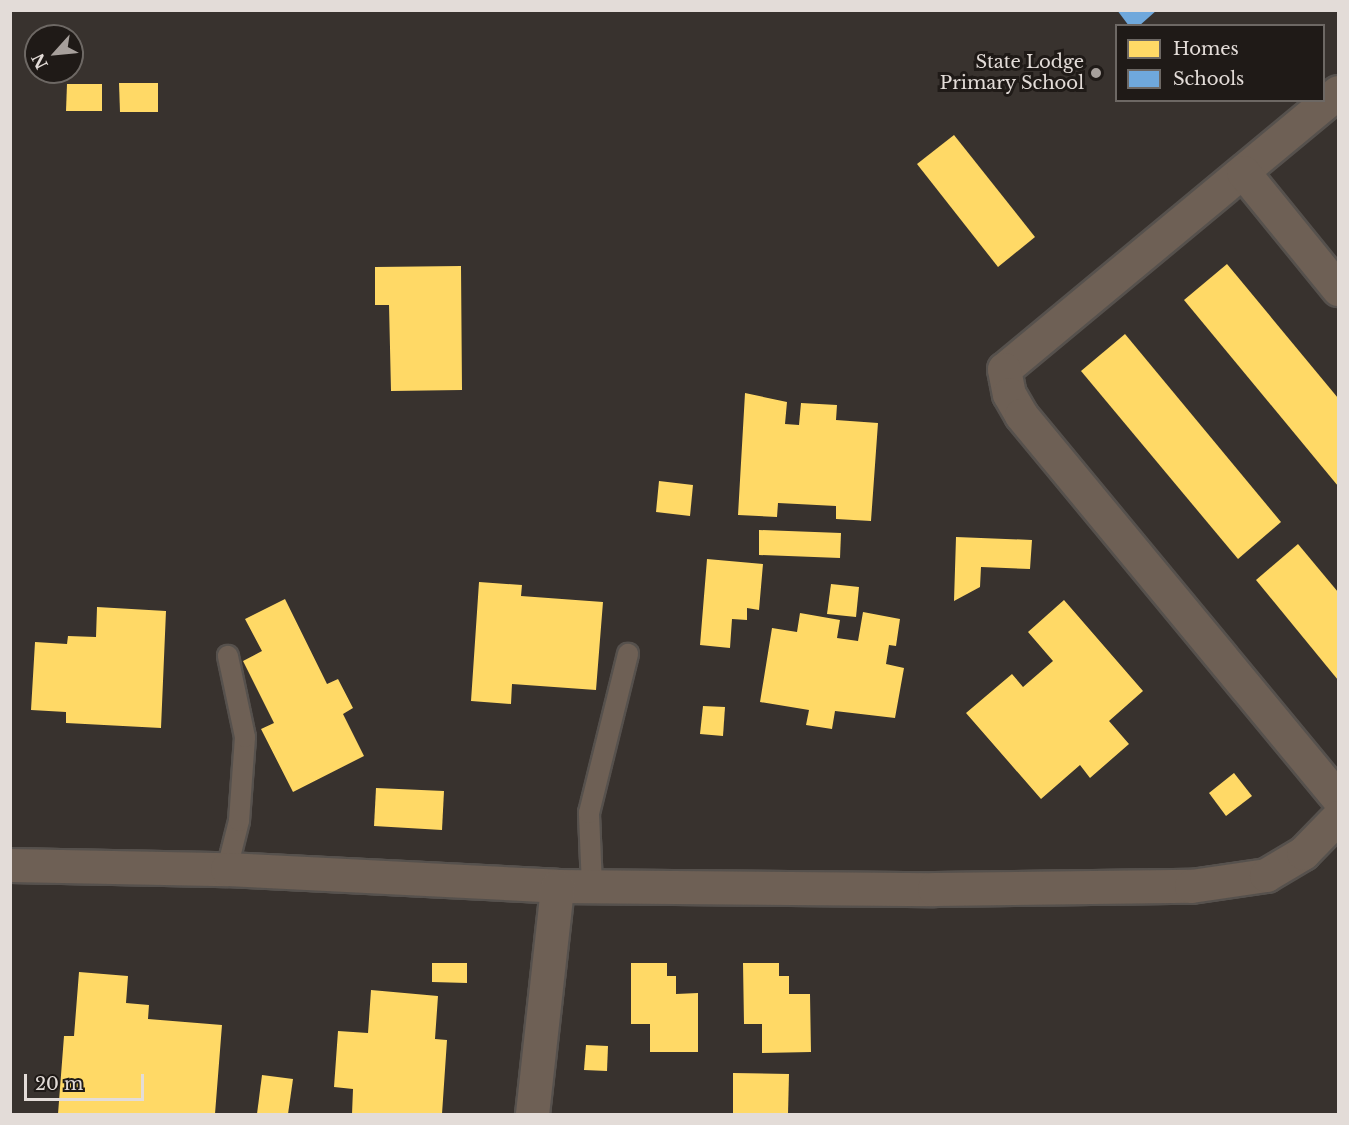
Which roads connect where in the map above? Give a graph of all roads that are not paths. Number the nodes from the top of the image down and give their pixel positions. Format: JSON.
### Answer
{"nodes":[{"id":1,"x":1338,"y":92,"type":"edge"},
{"id":2,"x":1243,"y":172,"type":"junction"},
{"id":3,"x":1338,"y":289,"type":"edge"},
{"id":4,"x":628,"y":654,"type":"dead end"},
{"id":5,"x":228,"y":656,"type":"dead end"},
{"id":6,"x":1338,"y":798,"type":"edge"},
{"id":7,"x":1338,"y":817,"type":"edge"},
{"id":8,"x":10,"y":865,"type":"edge"},
{"id":9,"x":227,"y":869,"type":"junction"},
{"id":10,"x":557,"y":886,"type":"junction"},
{"id":11,"x":592,"y":886,"type":"junction"},
{"id":12,"x":532,"y":1114,"type":"edge"}],
"edges":[{"from":1,"to":2,"type":"street"},
{"from":2,"to":3,"type":"street"},
{"from":2,"to":6,"type":"street"},
{"from":4,"to":11,"type":"lane"},
{"from":5,"to":9,"type":"lane"},
{"from":7,"to":11,"type":"street"},
{"from":8,"to":9,"type":"street"},
{"from":9,"to":10,"type":"street"},
{"from":10,"to":11,"type":"street"},
{"from":10,"to":12,"type":"street"}]}
